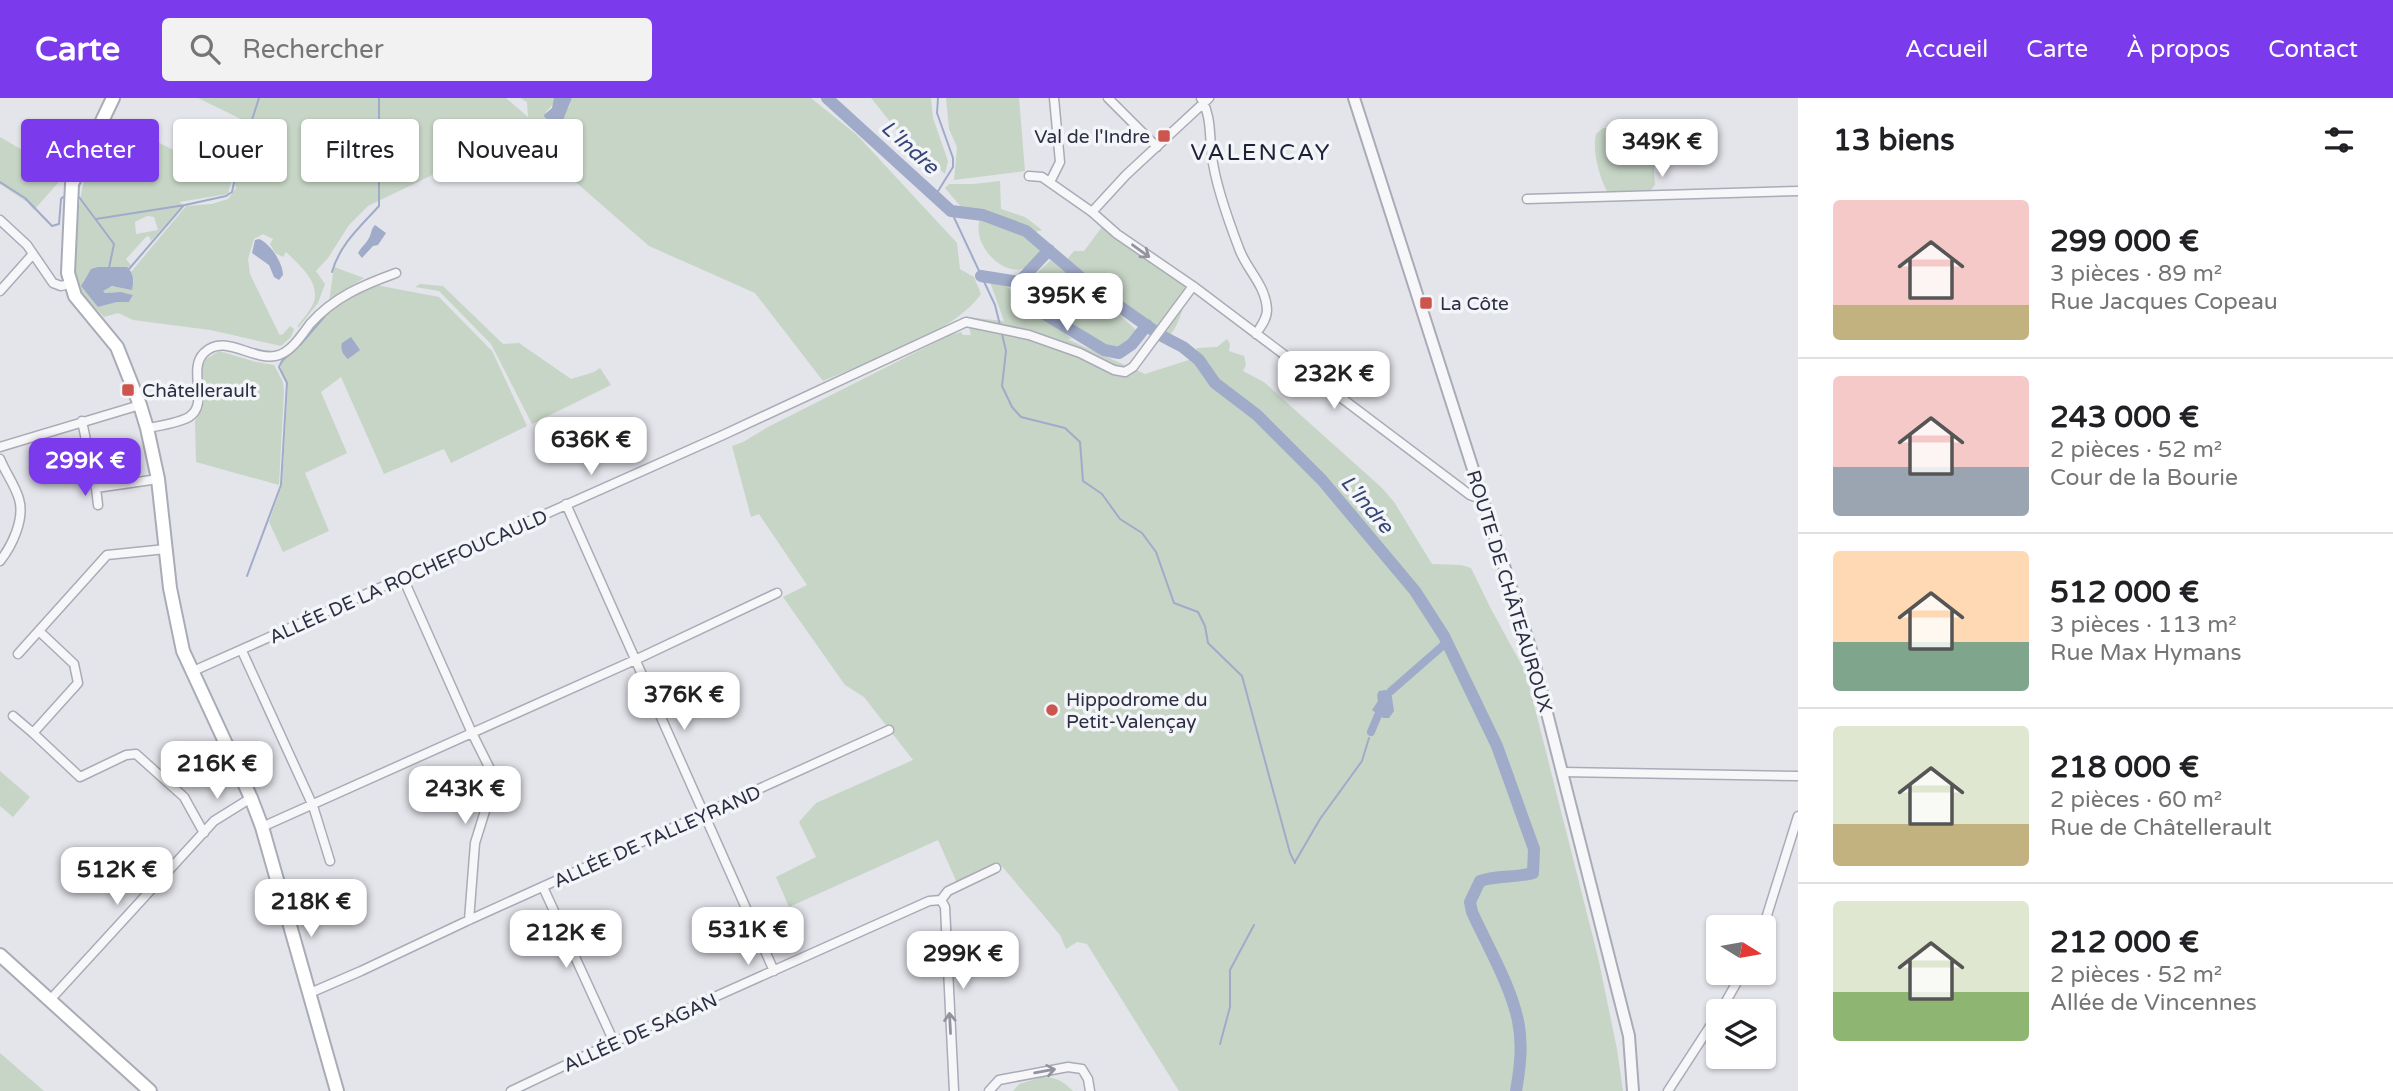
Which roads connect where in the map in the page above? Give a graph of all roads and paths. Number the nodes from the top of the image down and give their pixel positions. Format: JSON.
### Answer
{"nodes":[{"id":1,"x":113,"y":98,"type":"edge"},
{"id":2,"x":1054,"y":98,"type":"edge"},
{"id":3,"x":1108,"y":98,"type":"edge"},
{"id":4,"x":1354,"y":98,"type":"edge"},
{"id":5,"x":1205,"y":100,"type":"edge"},
{"id":6,"x":1157,"y":148,"type":"junction"},
{"id":7,"x":1029,"y":176,"type":"dead end"},
{"id":8,"x":1049,"y":182,"type":"junction"},
{"id":9,"x":1798,"y":191,"type":"edge"},
{"id":10,"x":1527,"y":199,"type":"dead end"},
{"id":11,"x":1092,"y":212,"type":"junction"},
{"id":12,"x":0,"y":220,"type":"edge"},
{"id":13,"x":33,"y":254,"type":"junction"},
{"id":14,"x":397,"y":273,"type":"dead end"},
{"id":15,"x":70,"y":284,"type":"junction"},
{"id":16,"x":1193,"y":286,"type":"junction"},
{"id":17,"x":0,"y":291,"type":"edge"},
{"id":18,"x":1256,"y":334,"type":"junction"},
{"id":19,"x":140,"y":405,"type":"junction"},
{"id":20,"x":82,"y":421,"type":"junction"},
{"id":21,"x":147,"y":428,"type":"junction"},
{"id":22,"x":0,"y":447,"type":"edge"},
{"id":23,"x":0,"y":459,"type":"edge"},
{"id":24,"x":158,"y":479,"type":"junction"},
{"id":25,"x":96,"y":488,"type":"junction"},
{"id":26,"x":1482,"y":496,"type":"junction"},
{"id":27,"x":566,"y":504,"type":"junction"},
{"id":28,"x":98,"y":505,"type":"dead end"},
{"id":29,"x":166,"y":549,"type":"junction"},
{"id":30,"x":0,"y":561,"type":"edge"},
{"id":31,"x":403,"y":578,"type":"junction"},
{"id":32,"x":777,"y":593,"type":"dead end"},
{"id":33,"x":39,"y":631,"type":"junction"},
{"id":34,"x":242,"y":651,"type":"junction"},
{"id":35,"x":18,"y":654,"type":"dead end"},
{"id":36,"x":635,"y":660,"type":"junction"},
{"id":37,"x":191,"y":672,"type":"junction"},
{"id":38,"x":13,"y":716,"type":"dead end"},
{"id":39,"x":889,"y":730,"type":"dead end"},
{"id":40,"x":33,"y":733,"type":"junction"},
{"id":41,"x":472,"y":733,"type":"junction"},
{"id":42,"x":1562,"y":772,"type":"junction"},
{"id":43,"x":1798,"y":776,"type":"edge"},
{"id":44,"x":251,"y":798,"type":"junction"},
{"id":45,"x":313,"y":806,"type":"junction"},
{"id":46,"x":706,"y":815,"type":"junction"},
{"id":47,"x":1798,"y":816,"type":"edge"},
{"id":48,"x":262,"y":827,"type":"junction"},
{"id":49,"x":204,"y":832,"type":"junction"},
{"id":50,"x":330,"y":861,"type":"dead end"},
{"id":51,"x":996,"y":868,"type":"dead end"},
{"id":52,"x":543,"y":887,"type":"junction"},
{"id":53,"x":941,"y":900,"type":"junction"},
{"id":54,"x":1767,"y":915,"type":"edge"},
{"id":55,"x":469,"y":920,"type":"junction"},
{"id":56,"x":0,"y":955,"type":"edge"},
{"id":57,"x":774,"y":971,"type":"junction"},
{"id":58,"x":310,"y":993,"type":"junction"},
{"id":59,"x":50,"y":1000,"type":"junction"},
{"id":60,"x":1706,"y":1033,"type":"edge"},
{"id":61,"x":614,"y":1042,"type":"junction"},
{"id":62,"x":150,"y":1091,"type":"edge"},
{"id":63,"x":337,"y":1091,"type":"edge"},
{"id":64,"x":511,"y":1091,"type":"edge"},
{"id":65,"x":954,"y":1091,"type":"edge"},
{"id":66,"x":989,"y":1091,"type":"edge"},
{"id":67,"x":1090,"y":1091,"type":"edge"},
{"id":68,"x":1633,"y":1091,"type":"edge"},
{"id":69,"x":1668,"y":1091,"type":"edge"}],
"edges":[{"from":1,"to":15,"type":"main road"},
{"from":2,"to":8,"type":"street"},
{"from":3,"to":6,"type":"street"},
{"from":4,"to":26,"type":"street","name":"ROUTE DE CHÂTEAUROUX"},
{"from":5,"to":6,"type":"street"},
{"from":5,"to":18,"type":"street"},
{"from":6,"to":11,"type":"street"},
{"from":7,"to":8,"type":"street"},
{"from":8,"to":11,"type":"street"},
{"from":9,"to":10,"type":"street"},
{"from":11,"to":16,"type":"street","one_way":true},
{"from":12,"to":13,"type":"street"},
{"from":13,"to":15,"type":"street"},
{"from":13,"to":17,"type":"street"},
{"from":14,"to":21,"type":"street"},
{"from":15,"to":19,"type":"main road"},
{"from":16,"to":18,"type":"street"},
{"from":16,"to":27,"type":"street","name":"ALLÉE DE LA ROCHEFOUCAULD"},
{"from":18,"to":26,"type":"street"},
{"from":19,"to":20,"type":"street"},
{"from":19,"to":21,"type":"main road"},
{"from":20,"to":22,"type":"street"},
{"from":20,"to":25,"type":"street"},
{"from":21,"to":24,"type":"main road"},
{"from":23,"to":30,"type":"street"},
{"from":24,"to":25,"type":"street"},
{"from":24,"to":29,"type":"main road"},
{"from":25,"to":28,"type":"street"},
{"from":26,"to":42,"type":"street","name":"ROUTE DE CHÂTEAUROUX"},
{"from":27,"to":31,"type":"street","name":"ALLÉE DE LA ROCHEFOUCAULD"},
{"from":27,"to":36,"type":"street"},
{"from":29,"to":33,"type":"street"},
{"from":29,"to":37,"type":"main road"},
{"from":31,"to":34,"type":"street","name":"ALLÉE DE LA ROCHEFOUCAULD"},
{"from":31,"to":41,"type":"street"},
{"from":32,"to":36,"type":"street"},
{"from":33,"to":35,"type":"street"},
{"from":33,"to":40,"type":"street"},
{"from":34,"to":37,"type":"street","name":"ALLÉE DE LA ROCHEFOUCAULD"},
{"from":34,"to":45,"type":"street"},
{"from":36,"to":41,"type":"street"},
{"from":36,"to":46,"type":"street"},
{"from":37,"to":44,"type":"main road"},
{"from":38,"to":40,"type":"street"},
{"from":39,"to":46,"type":"street","name":"ALLÉE DE TALLEYRAND"},
{"from":40,"to":49,"type":"street"},
{"from":41,"to":45,"type":"street"},
{"from":41,"to":55,"type":"street"},
{"from":42,"to":43,"type":"street"},
{"from":42,"to":68,"type":"street","name":"ROUTE DE CHÂTEAUROUX"},
{"from":44,"to":48,"type":"main road"},
{"from":44,"to":49,"type":"street"},
{"from":45,"to":48,"type":"street"},
{"from":45,"to":50,"type":"street"},
{"from":46,"to":52,"type":"street","name":"ALLÉE DE TALLEYRAND"},
{"from":46,"to":57,"type":"street"},
{"from":47,"to":54,"type":"street"},
{"from":48,"to":58,"type":"main road"},
{"from":49,"to":59,"type":"street"},
{"from":51,"to":53,"type":"street","name":"ALLÉE DE SAGAN"},
{"from":52,"to":55,"type":"street","name":"ALLÉE DE TALLEYRAND"},
{"from":52,"to":61,"type":"street"},
{"from":53,"to":57,"type":"street","name":"ALLÉE DE SAGAN"},
{"from":65,"to":53,"type":"street","one_way":true},
{"from":55,"to":58,"type":"street","name":"ALLÉE DE TALLEYRAND"},
{"from":56,"to":59,"type":"main road"},
{"from":57,"to":61,"type":"street","name":"ALLÉE DE SAGAN"},
{"from":58,"to":63,"type":"main road"},
{"from":59,"to":62,"type":"main road"},
{"from":60,"to":69,"type":"street"},
{"from":61,"to":64,"type":"street","name":"ALLÉE DE SAGAN"},
{"from":66,"to":67,"type":"street","one_way":true}]}
